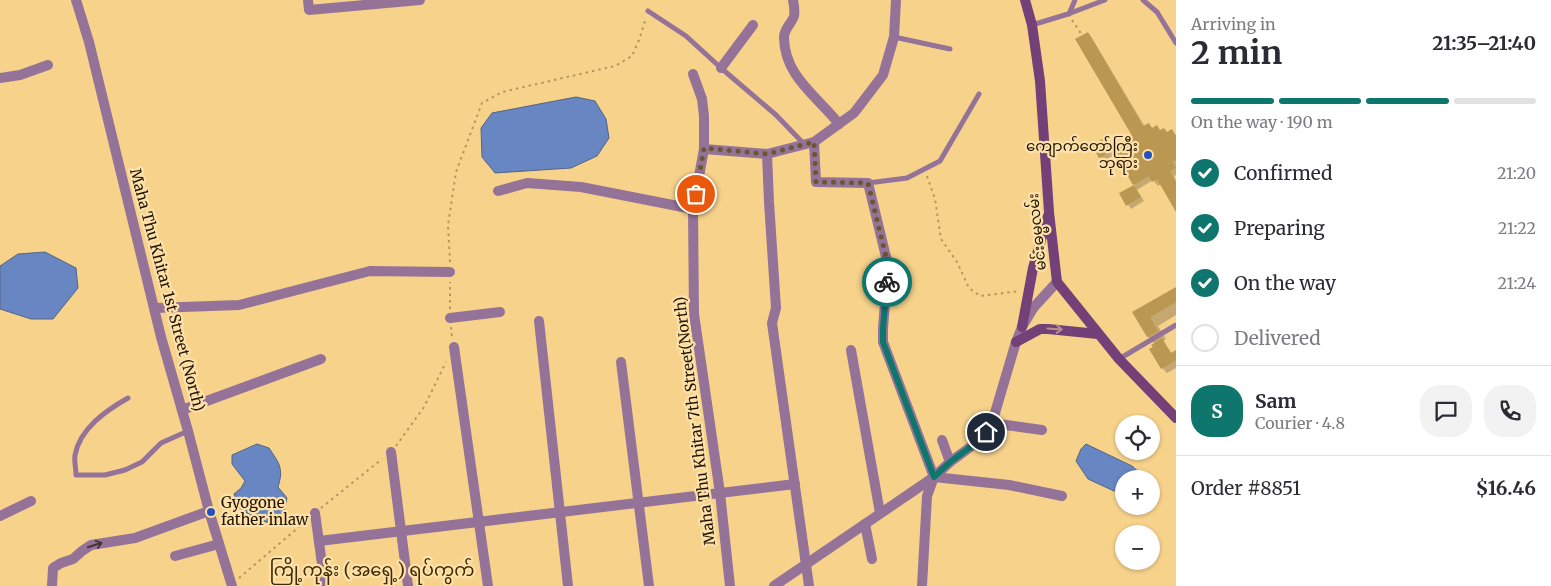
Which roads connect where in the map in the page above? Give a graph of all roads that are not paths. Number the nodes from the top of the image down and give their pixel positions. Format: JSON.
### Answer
{"nodes":[{"id":1,"x":76,"y":0,"type":"edge"},
{"id":2,"x":308,"y":0,"type":"edge"},
{"id":3,"x":420,"y":0,"type":"edge"},
{"id":4,"x":793,"y":0,"type":"edge"},
{"id":5,"x":896,"y":0,"type":"edge"},
{"id":6,"x":1026,"y":0,"type":"edge"},
{"id":7,"x":1075,"y":0,"type":"edge"},
{"id":8,"x":1105,"y":0,"type":"edge"},
{"id":9,"x":1143,"y":0,"type":"edge"},
{"id":10,"x":648,"y":11,"type":"road end"},
{"id":11,"x":1068,"y":14,"type":"junction"},
{"id":12,"x":753,"y":25,"type":"dead end"},
{"id":13,"x":1032,"y":25,"type":"junction"},
{"id":14,"x":894,"y":36,"type":"junction"},
{"id":15,"x":1176,"y":43,"type":"edge"},
{"id":16,"x":950,"y":49,"type":"dead end"},
{"id":17,"x":48,"y":65,"type":"dead end"},
{"id":18,"x":721,"y":68,"type":"junction"},
{"id":19,"x":693,"y":74,"type":"dead end"},
{"id":20,"x":0,"y":78,"type":"edge"},
{"id":21,"x":979,"y":94,"type":"dead end"},
{"id":22,"x":839,"y":124,"type":"junction"},
{"id":23,"x":809,"y":143,"type":"junction"},
{"id":24,"x":704,"y":148,"type":"junction"},
{"id":25,"x":767,"y":154,"type":"junction"},
{"id":26,"x":868,"y":183,"type":"junction"},
{"id":27,"x":498,"y":191,"type":"dead end"},
{"id":28,"x":693,"y":209,"type":"junction"},
{"id":29,"x":1049,"y":212,"type":"junction"},
{"id":30,"x":450,"y":272,"type":"road end"},
{"id":31,"x":1057,"y":282,"type":"junction"},
{"id":32,"x":155,"y":308,"type":"junction"},
{"id":33,"x":500,"y":312,"type":"dead end"},
{"id":34,"x":450,"y":318,"type":"road end"},
{"id":35,"x":540,"y":321,"type":"dead end"},
{"id":36,"x":1176,"y":325,"type":"edge"},
{"id":37,"x":1022,"y":327,"type":"junction"},
{"id":38,"x":1098,"y":334,"type":"junction"},
{"id":39,"x":1016,"y":342,"type":"junction"},
{"id":40,"x":454,"y":347,"type":"road end"},
{"id":41,"x":851,"y":350,"type":"dead end"},
{"id":42,"x":321,"y":359,"type":"dead end"},
{"id":43,"x":1119,"y":359,"type":"junction"},
{"id":44,"x":621,"y":362,"type":"dead end"},
{"id":45,"x":128,"y":398,"type":"dead end"},
{"id":46,"x":182,"y":410,"type":"junction"},
{"id":47,"x":1176,"y":418,"type":"edge"},
{"id":48,"x":992,"y":423,"type":"junction"},
{"id":49,"x":1042,"y":430,"type":"dead end"},
{"id":50,"x":188,"y":431,"type":"junction"},
{"id":51,"x":942,"y":440,"type":"dead end"},
{"id":52,"x":391,"y":452,"type":"road end"},
{"id":53,"x":950,"y":462,"type":"junction"},
{"id":54,"x":934,"y":477,"type":"junction"},
{"id":55,"x":795,"y":484,"type":"junction"},
{"id":56,"x":720,"y":494,"type":"junction"},
{"id":57,"x":1062,"y":496,"type":"dead end"},
{"id":58,"x":31,"y":501,"type":"dead end"},
{"id":59,"x":639,"y":503,"type":"junction"},
{"id":60,"x":209,"y":511,"type":"junction"},
{"id":61,"x":560,"y":512,"type":"junction"},
{"id":62,"x":315,"y":513,"type":"road end"},
{"id":63,"x":880,"y":513,"type":"junction"},
{"id":64,"x":0,"y":516,"type":"edge"},
{"id":65,"x":480,"y":522,"type":"junction"},
{"id":66,"x":865,"y":524,"type":"junction"},
{"id":67,"x":402,"y":531,"type":"junction"},
{"id":68,"x":319,"y":541,"type":"junction"},
{"id":69,"x":219,"y":544,"type":"junction"},
{"id":70,"x":175,"y":556,"type":"dead end"},
{"id":71,"x":872,"y":559,"type":"dead end"},
{"id":72,"x":806,"y":565,"type":"junction"},
{"id":73,"x":232,"y":585,"type":"edge"},
{"id":74,"x":52,"y":586,"type":"edge"},
{"id":75,"x":326,"y":586,"type":"edge"},
{"id":76,"x":408,"y":586,"type":"edge"},
{"id":77,"x":488,"y":586,"type":"edge"},
{"id":78,"x":568,"y":586,"type":"edge"},
{"id":79,"x":649,"y":586,"type":"edge"},
{"id":80,"x":730,"y":586,"type":"edge"},
{"id":81,"x":774,"y":586,"type":"edge"},
{"id":82,"x":809,"y":586,"type":"edge"},
{"id":83,"x":922,"y":586,"type":"edge"}],
"edges":[{"from":1,"to":32,"type":"street","name":"Maha Thu Khitar 1st Street (North)"},
{"from":2,"to":3,"type":"street"},
{"from":4,"to":22,"type":"street"},
{"from":5,"to":14,"type":"street"},
{"from":6,"to":13,"type":"main road","name":"မင်းဓမ္မလမ်း"},
{"from":7,"to":11,"type":"lane"},
{"from":8,"to":11,"type":"lane"},
{"from":9,"to":15,"type":"lane"},
{"from":10,"to":18,"type":"lane"},
{"from":11,"to":13,"type":"lane"},
{"from":12,"to":18,"type":"street"},
{"from":13,"to":29,"type":"main road","name":"မင်းဓမ္မလမ်း"},
{"from":14,"to":16,"type":"lane"},
{"from":14,"to":22,"type":"street"},
{"from":17,"to":20,"type":"street"},
{"from":18,"to":23,"type":"lane"},
{"from":19,"to":24,"type":"street","name":"Maha Thu Khitar 7th Street(North)"},
{"from":21,"to":26,"type":"lane"},
{"from":22,"to":23,"type":"street"},
{"from":23,"to":25,"type":"street"},
{"from":23,"to":26,"type":"street"},
{"from":24,"to":25,"type":"street"},
{"from":24,"to":28,"type":"street","name":"Maha Thu Khitar 7th Street(North)"},
{"from":25,"to":55,"type":"street"},
{"from":26,"to":54,"type":"street"},
{"from":27,"to":28,"type":"street"},
{"from":28,"to":56,"type":"street","name":"Maha Thu Khitar 7th Street(North)"},
{"from":29,"to":31,"type":"main road","name":"မင်းဓမ္မလမ်း"},
{"from":29,"to":37,"type":"main road"},
{"from":30,"to":32,"type":"street"},
{"from":31,"to":37,"type":"street"},
{"from":31,"to":38,"type":"main road","name":"မင်းဓမ္မလမ်း"},
{"from":32,"to":46,"type":"street","name":"Maha Thu Khitar 1st Street (North)"},
{"from":33,"to":34,"type":"street"},
{"from":35,"to":61,"type":"street"},
{"from":36,"to":43,"type":"lane"},
{"from":37,"to":39,"type":"street"},
{"from":39,"to":38,"type":"main road","one_way":true},
{"from":38,"to":43,"type":"main road","name":"မင်းဓမ္မလမ်း"},
{"from":39,"to":48,"type":"street"},
{"from":40,"to":65,"type":"street"},
{"from":41,"to":63,"type":"street"},
{"from":42,"to":46,"type":"street"},
{"from":43,"to":47,"type":"main road","name":"မင်းဓမ္မလမ်း"},
{"from":44,"to":59,"type":"street"},
{"from":45,"to":50,"type":"lane"},
{"from":46,"to":50,"type":"street","name":"Maha Thu Khitar 1st Street (North)"},
{"from":48,"to":49,"type":"street"},
{"from":48,"to":53,"type":"street"},
{"from":50,"to":60,"type":"street","name":"Maha Thu Khitar 1st Street (North)"},
{"from":51,"to":53,"type":"street"},
{"from":52,"to":67,"type":"street"},
{"from":53,"to":54,"type":"street"},
{"from":54,"to":57,"type":"street"},
{"from":54,"to":63,"type":"street"},
{"from":54,"to":83,"type":"street"},
{"from":55,"to":56,"type":"street"},
{"from":55,"to":72,"type":"street"},
{"from":56,"to":59,"type":"street"},
{"from":56,"to":80,"type":"street","name":"Maha Thu Khitar 7th Street(North)"},
{"from":58,"to":64,"type":"street"},
{"from":59,"to":61,"type":"street"},
{"from":59,"to":79,"type":"street"},
{"from":60,"to":69,"type":"street","name":"Maha Thu Khitar 1st Street (North)"},
{"from":74,"to":60,"type":"street","one_way":true},
{"from":61,"to":65,"type":"street"},
{"from":61,"to":78,"type":"street"},
{"from":62,"to":68,"type":"street"},
{"from":63,"to":66,"type":"street"},
{"from":65,"to":67,"type":"street"},
{"from":65,"to":77,"type":"street"},
{"from":66,"to":71,"type":"street"},
{"from":66,"to":72,"type":"street"},
{"from":67,"to":68,"type":"street"},
{"from":67,"to":76,"type":"street"},
{"from":68,"to":75,"type":"street"},
{"from":69,"to":70,"type":"street"},
{"from":69,"to":73,"type":"street","name":"Maha Thu Khitar 1st Street (North)"},
{"from":72,"to":81,"type":"street"},
{"from":72,"to":82,"type":"street"}]}
